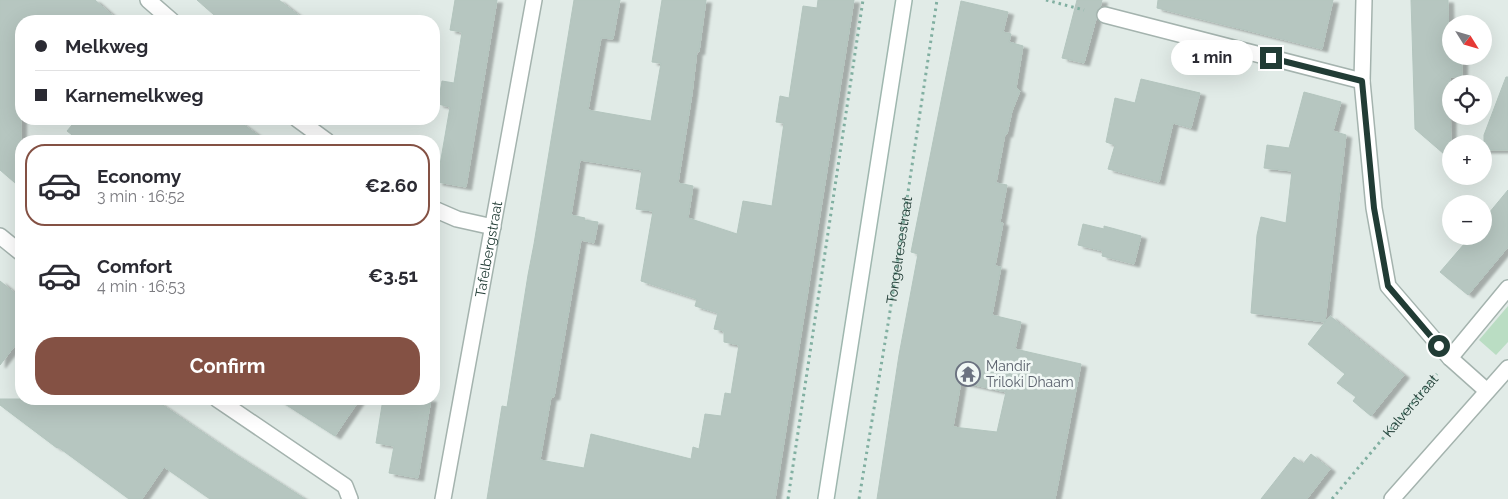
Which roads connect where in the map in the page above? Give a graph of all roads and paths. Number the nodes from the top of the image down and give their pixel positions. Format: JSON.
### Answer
{"nodes":[{"id":1,"x":148,"y":0,"type":"edge"},
{"id":2,"x":534,"y":0,"type":"edge"},
{"id":3,"x":863,"y":0,"type":"edge"},
{"id":4,"x":904,"y":0,"type":"edge"},
{"id":5,"x":937,"y":0,"type":"edge"},
{"id":6,"x":1046,"y":0,"type":"edge"},
{"id":7,"x":1364,"y":0,"type":"edge"},
{"id":8,"x":165,"y":15,"type":"edge"},
{"id":9,"x":1105,"y":15,"type":"joint"},
{"id":10,"x":1362,"y":81,"type":"junction"},
{"id":11,"x":305,"y":125,"type":"edge"},
{"id":12,"x":319,"y":135,"type":"edge"},
{"id":13,"x":440,"y":212,"type":"edge"},
{"id":14,"x":493,"y":226,"type":"junction"},
{"id":15,"x":0,"y":236,"type":"edge"},
{"id":16,"x":15,"y":248,"type":"edge"},
{"id":17,"x":1508,"y":288,"type":"edge"},
{"id":18,"x":1450,"y":358,"type":"junction"},
{"id":19,"x":1508,"y":368,"type":"edge"},
{"id":20,"x":1486,"y":391,"type":"junction"},
{"id":21,"x":227,"y":405,"type":"edge"},
{"id":22,"x":350,"y":499,"type":"edge"},
{"id":23,"x":443,"y":499,"type":"edge"},
{"id":24,"x":788,"y":499,"type":"edge"},
{"id":25,"x":826,"y":499,"type":"edge"},
{"id":26,"x":858,"y":499,"type":"edge"},
{"id":27,"x":1332,"y":499,"type":"edge"},
{"id":28,"x":1392,"y":499,"type":"edge"}],
"edges":[{"from":1,"to":8,"type":"street"},
{"from":2,"to":14,"type":"street","name":"Tafelbergstraat"},
{"from":3,"to":24,"type":"path"},
{"from":4,"to":25,"type":"street"},
{"from":5,"to":26,"type":"path","name":"Tongelresestraat"},
{"from":6,"to":9,"type":"path"},
{"from":7,"to":10,"type":"street"},
{"from":9,"to":10,"type":"street"},
{"from":10,"to":18,"type":"street"},
{"from":11,"to":12,"type":"street"},
{"from":13,"to":14,"type":"street"},
{"from":14,"to":23,"type":"street","name":"Tafelbergstraat"},
{"from":15,"to":16,"type":"street"},
{"from":17,"to":18,"type":"street"},
{"from":18,"to":20,"type":"street"},
{"from":18,"to":27,"type":"path","name":"Kalverstraat"},
{"from":19,"to":20,"type":"street"},
{"from":20,"to":28,"type":"street"},
{"from":21,"to":22,"type":"street"}]}
